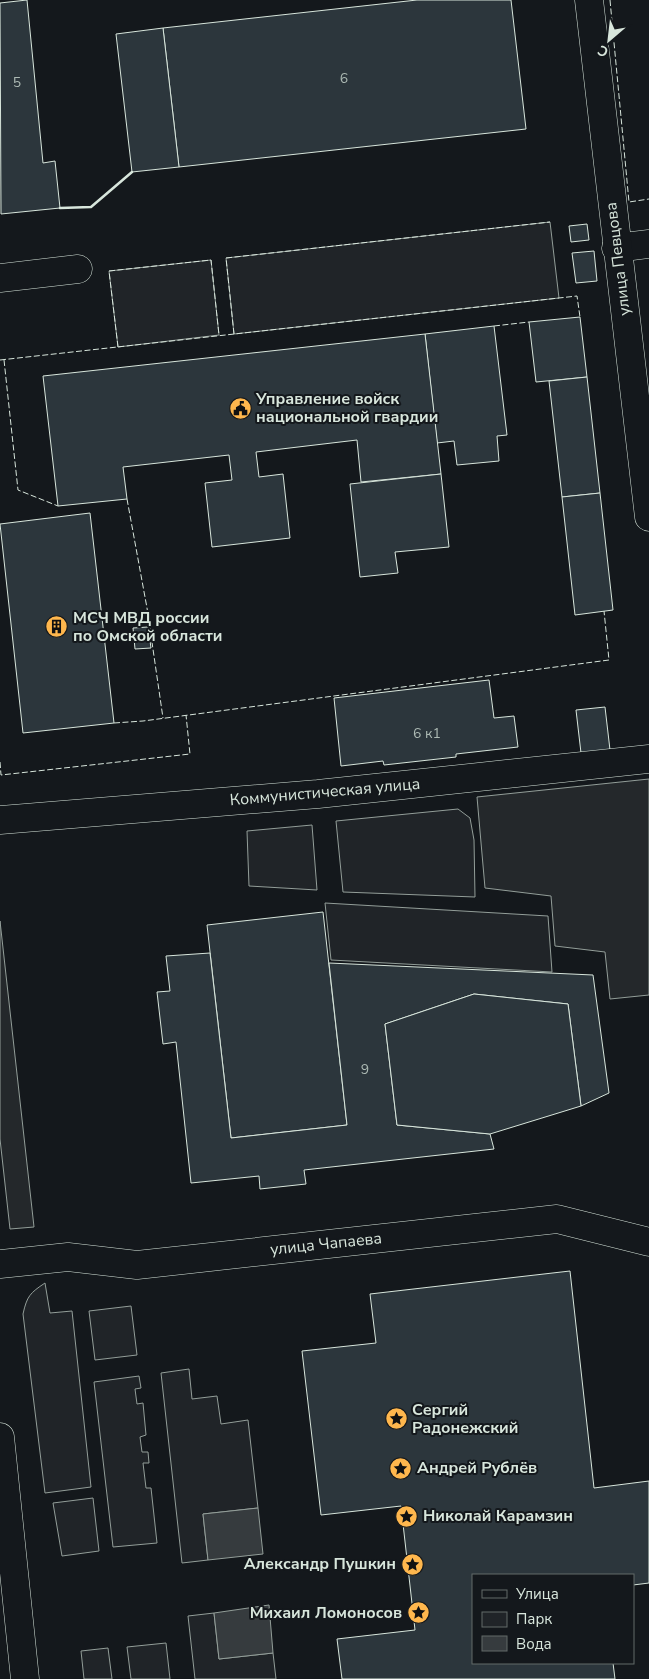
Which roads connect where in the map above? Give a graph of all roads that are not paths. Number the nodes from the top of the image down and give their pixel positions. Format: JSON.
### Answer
{"nodes":[{"id":1,"x":588,"y":0,"type":"edge"},
{"id":2,"x":649,"y":244,"type":"edge"},
{"id":3,"x":616,"y":248,"type":"junction"},
{"id":4,"x":78,"y":269,"type":"dead end"},
{"id":5,"x":0,"y":278,"type":"edge"},
{"id":6,"x":649,"y":517,"type":"edge"},
{"id":7,"x":649,"y":759,"type":"edge"},
{"id":8,"x":0,"y":820,"type":"edge"},
{"id":9,"x":649,"y":1242,"type":"edge"},
{"id":10,"x":0,"y":1264,"type":"edge"},
{"id":11,"x":0,"y":1437,"type":"edge"},
{"id":12,"x":25,"y":1679,"type":"edge"}],
"edges":[{"from":1,"to":3,"type":"street","name":"улица Певцова"},
{"from":2,"to":3,"type":"street"},
{"from":3,"to":6,"type":"street","name":"улица Певцова"},
{"from":4,"to":5,"type":"street"},
{"from":7,"to":8,"type":"street","name":"Коммунистическая улица"},
{"from":9,"to":10,"type":"street","name":"улица Чапаева"},
{"from":11,"to":12,"type":"street"}]}
